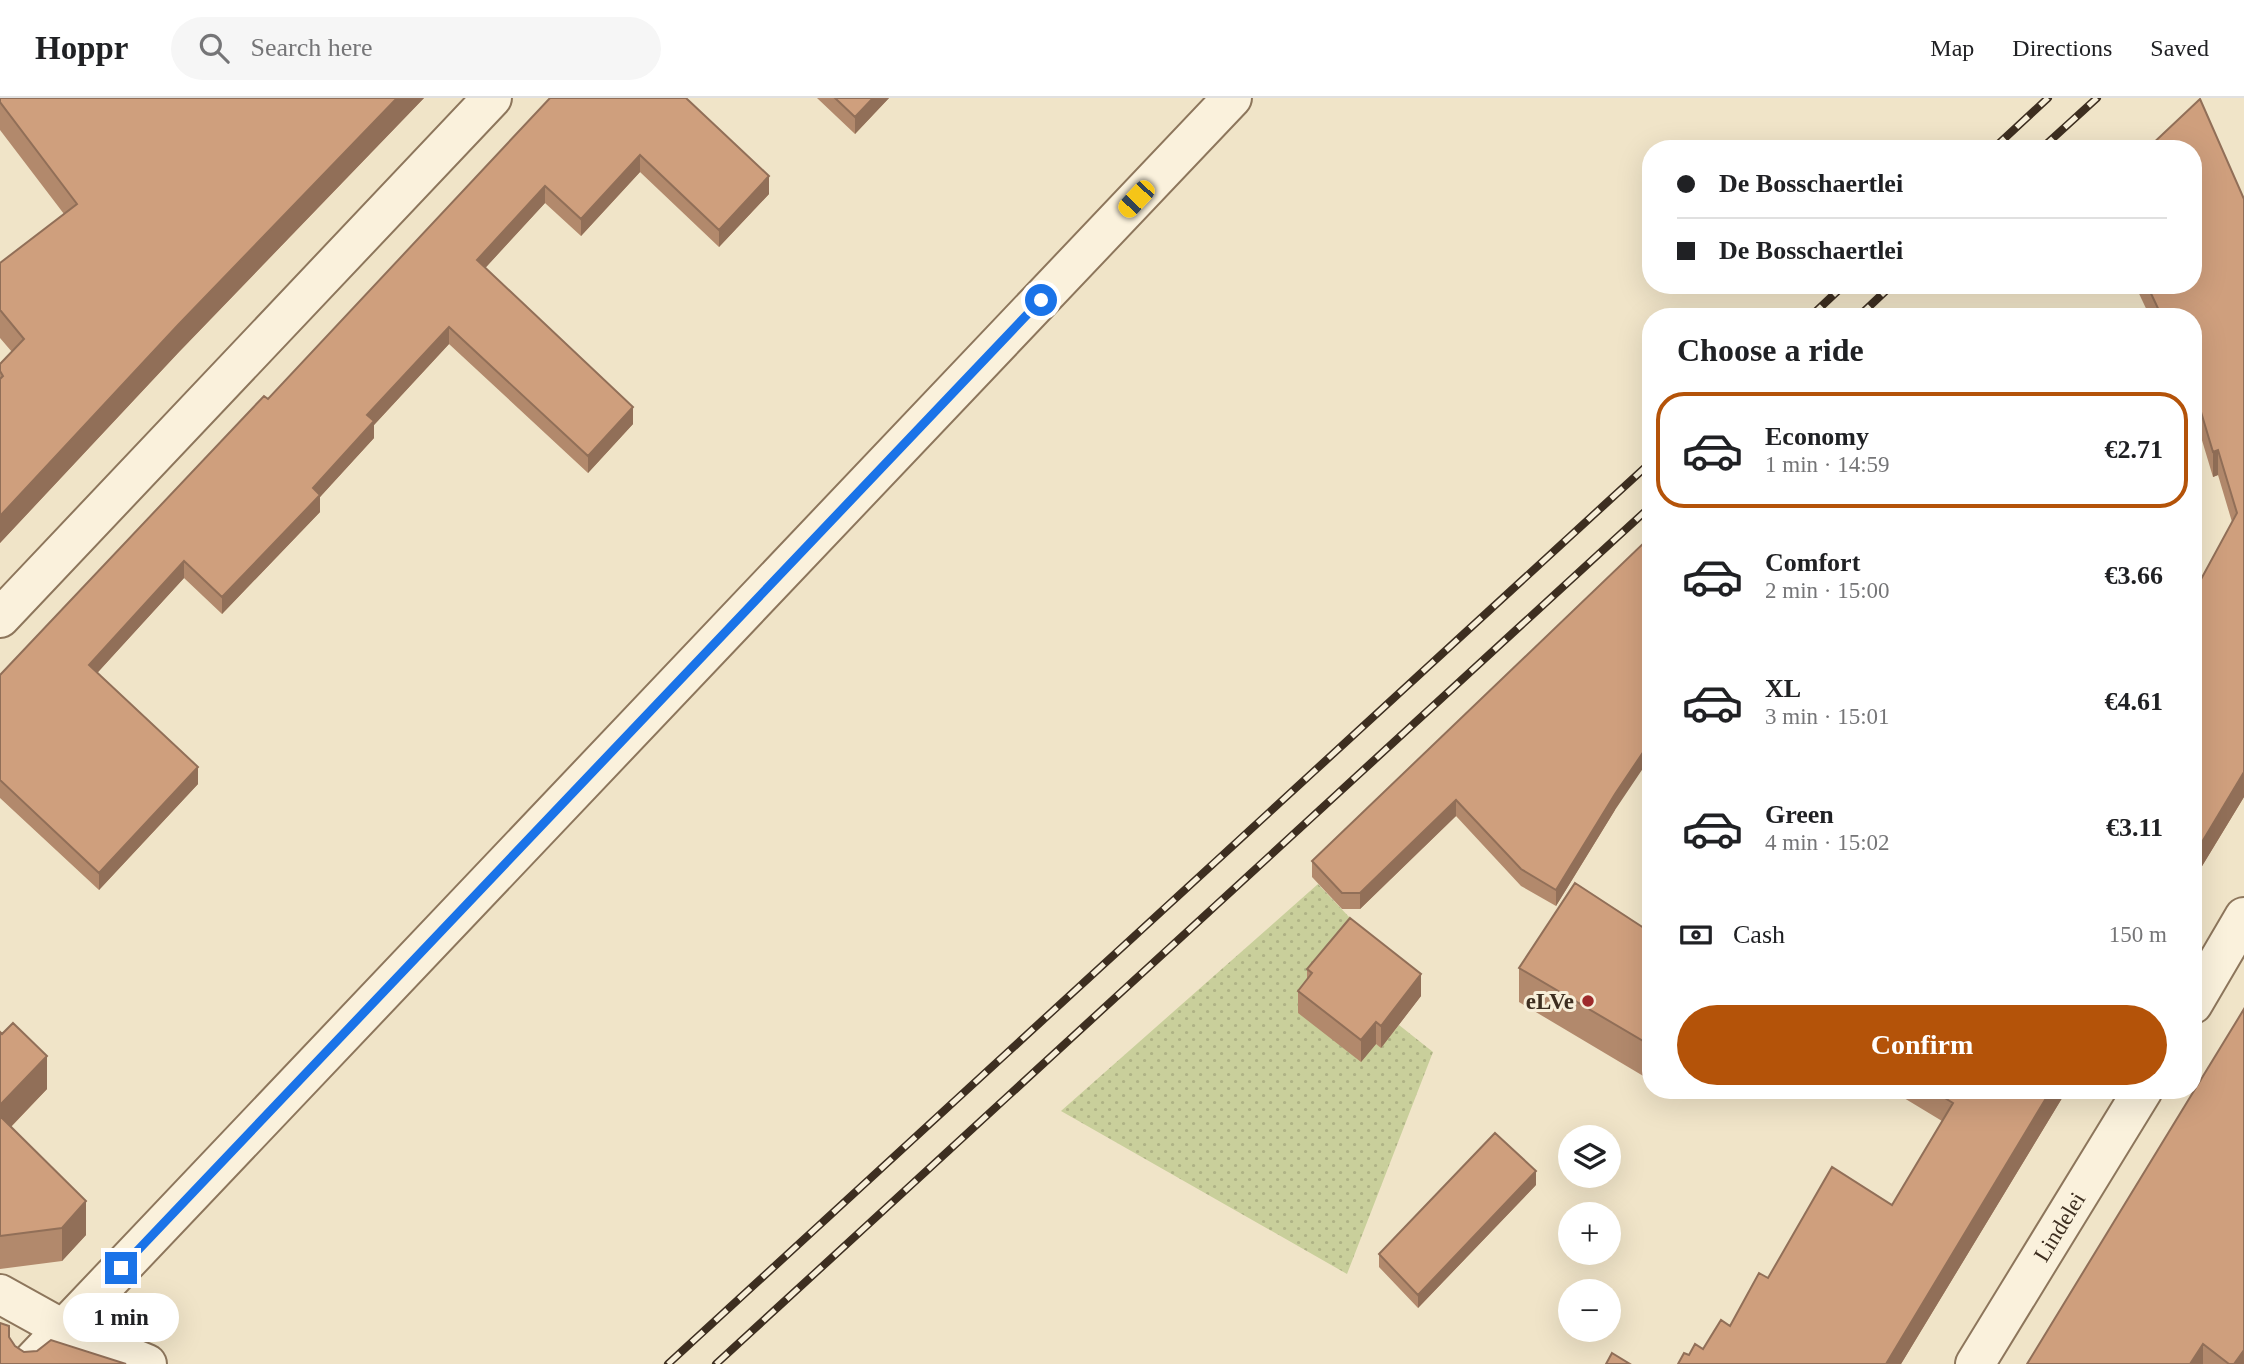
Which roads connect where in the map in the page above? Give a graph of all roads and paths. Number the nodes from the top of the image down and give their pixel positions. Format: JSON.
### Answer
{"nodes":[{"id":1,"x":492,"y":98,"type":"edge"},
{"id":2,"x":1232,"y":98,"type":"edge"},
{"id":3,"x":0,"y":618,"type":"edge"},
{"id":4,"x":2244,"y":917,"type":"edge"},
{"id":5,"x":2202,"y":989,"type":"edge"},
{"id":6,"x":2137,"y":1099,"type":"edge"},
{"id":7,"x":0,"y":1294,"type":"edge"},
{"id":8,"x":63,"y":1329,"type":"junction"},
{"id":9,"x":30,"y":1364,"type":"edge"},
{"id":10,"x":147,"y":1364,"type":"edge"},
{"id":11,"x":1975,"y":1364,"type":"edge"}],
"edges":[{"from":1,"to":3,"type":"street"},
{"from":2,"to":8,"type":"street"},
{"from":4,"to":5,"type":"street"},
{"from":6,"to":11,"type":"street","name":"Lindelei"},
{"from":7,"to":8,"type":"street"},
{"from":8,"to":9,"type":"street"},
{"from":8,"to":10,"type":"street"}]}
